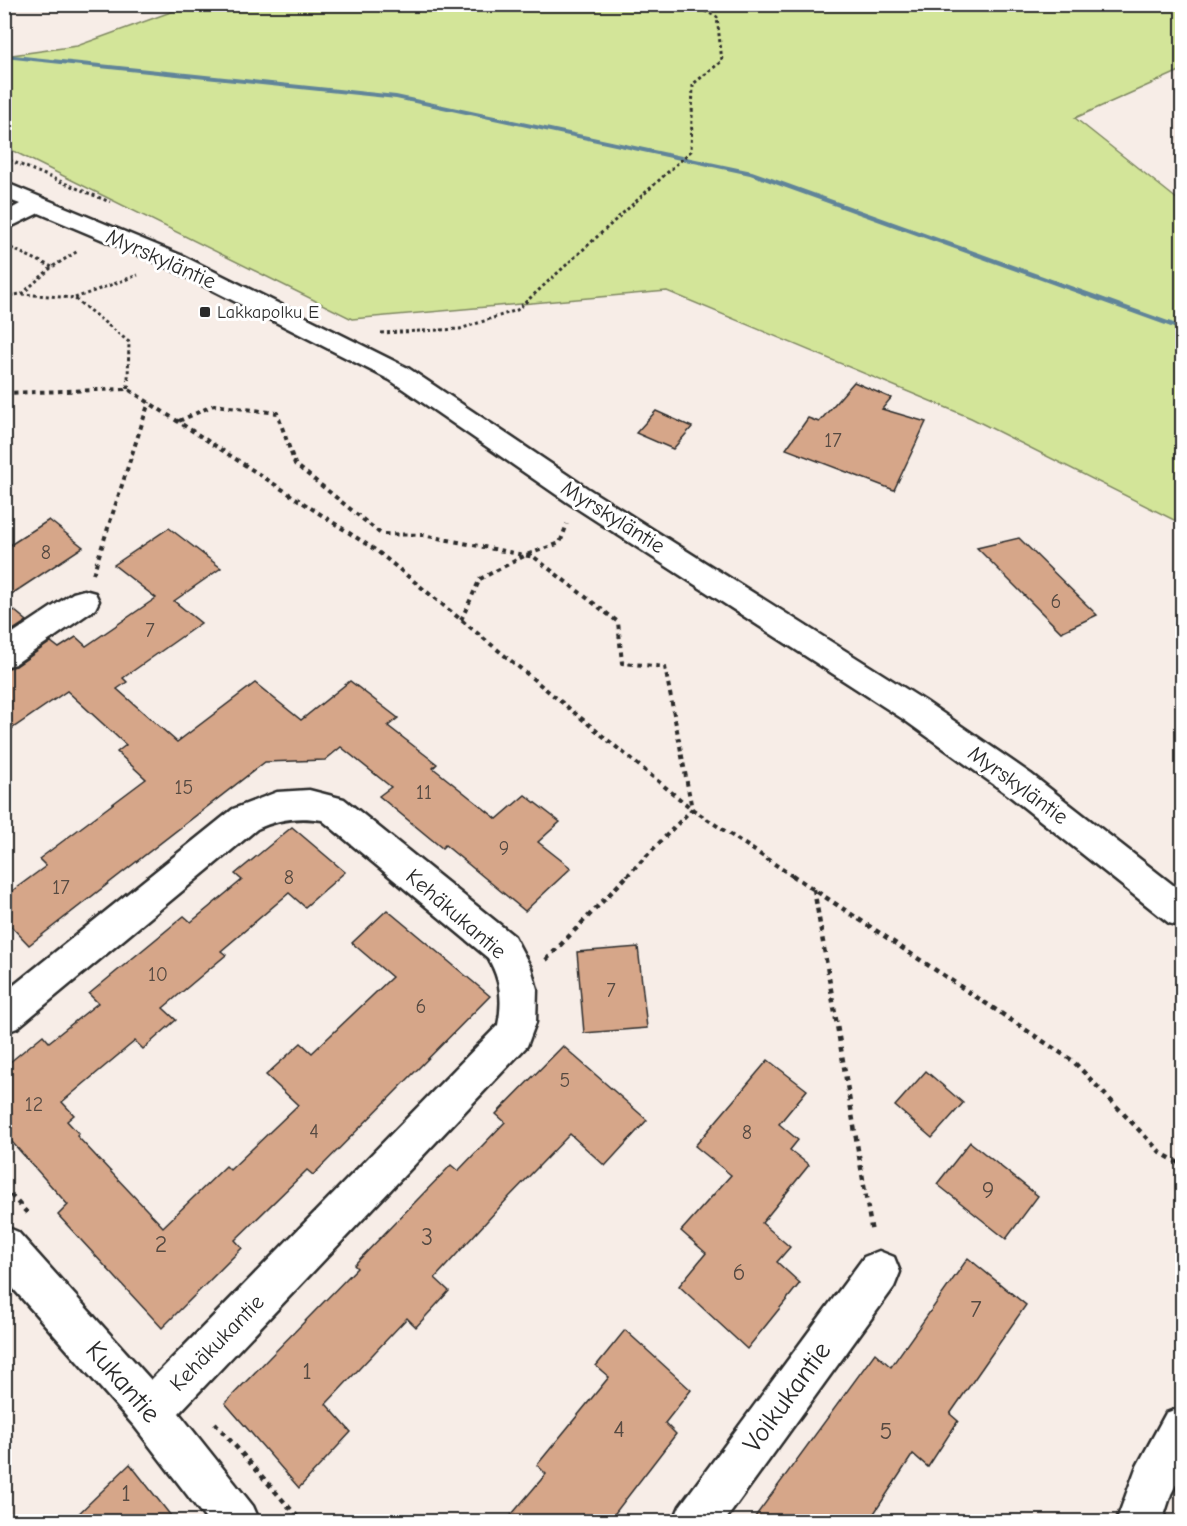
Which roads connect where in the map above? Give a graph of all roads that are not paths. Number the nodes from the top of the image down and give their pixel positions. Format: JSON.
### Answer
{"nodes":[{"id":1,"x":4,"y":189,"type":"edge"},
{"id":2,"x":39,"y":203,"type":"junction"},
{"id":3,"x":4,"y":223,"type":"edge"},
{"id":4,"x":84,"y":601,"type":"road end"},
{"id":5,"x":4,"y":655,"type":"edge"},
{"id":6,"x":1182,"y":912,"type":"edge"},
{"id":7,"x":4,"y":1016,"type":"edge"},
{"id":8,"x":5,"y":1247,"type":"edge"},
{"id":9,"x":879,"y":1272,"type":"road end"},
{"id":10,"x":150,"y":1412,"type":"junction"},
{"id":11,"x":1182,"y":1429,"type":"edge"},
{"id":12,"x":237,"y":1521,"type":"edge"},
{"id":13,"x":696,"y":1521,"type":"edge"},
{"id":14,"x":1139,"y":1521,"type":"edge"}],
"edges":[{"from":1,"to":2,"type":"street","name":"Myrskyläntie"},
{"from":2,"to":3,"type":"street"},
{"from":2,"to":6,"type":"street","name":"Myrskyläntie"},
{"from":4,"to":5,"type":"street"},
{"from":7,"to":10,"type":"street","name":"Kehäkukantie"},
{"from":8,"to":10,"type":"street","name":"Kukantie"},
{"from":9,"to":13,"type":"street","name":"Voikukantie"},
{"from":10,"to":12,"type":"street","name":"Kukantie"},
{"from":11,"to":14,"type":"street"}]}
